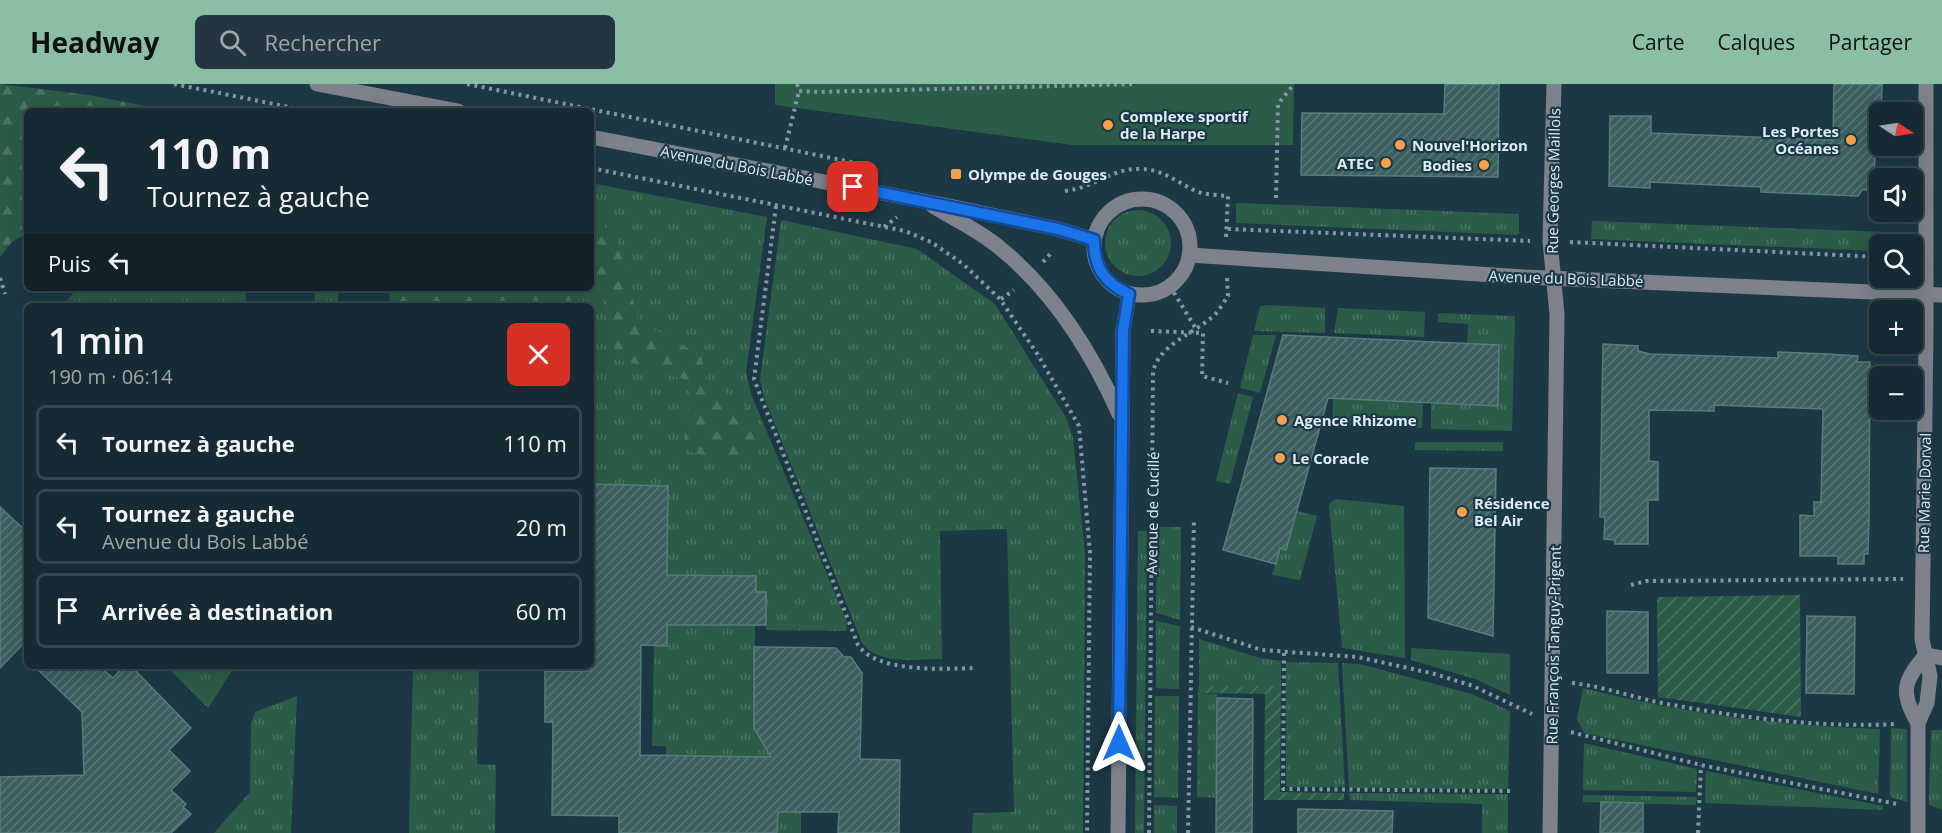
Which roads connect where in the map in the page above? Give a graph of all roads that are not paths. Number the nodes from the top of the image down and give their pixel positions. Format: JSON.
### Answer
{"nodes":[{"id":1,"x":317,"y":84,"type":"edge"},
{"id":2,"x":1554,"y":84,"type":"edge"},
{"id":3,"x":1926,"y":84,"type":"edge"},
{"id":4,"x":442,"y":108,"type":"edge"},
{"id":5,"x":594,"y":138,"type":"edge"},
{"id":6,"x":923,"y":200,"type":"junction"},
{"id":7,"x":1094,"y":240,"type":"junction"},
{"id":8,"x":1190,"y":255,"type":"junction"},
{"id":9,"x":1553,"y":278,"type":"junction"},
{"id":10,"x":1129,"y":294,"type":"junction"},
{"id":11,"x":1925,"y":294,"type":"junction"},
{"id":12,"x":1942,"y":295,"type":"edge"},
{"id":13,"x":1122,"y":419,"type":"junction"},
{"id":14,"x":1926,"y":655,"type":"junction"},
{"id":15,"x":1942,"y":658,"type":"edge"},
{"id":16,"x":1918,"y":723,"type":"junction"},
{"id":17,"x":1118,"y":833,"type":"edge"},
{"id":18,"x":1550,"y":833,"type":"edge"},
{"id":19,"x":1918,"y":833,"type":"edge"}],
"edges":[{"from":1,"to":4,"type":"street"},
{"from":2,"to":9,"type":"street","name":"Rue Georges Maillols"},
{"from":3,"to":11,"type":"street","name":"Rue Marie Dorval"},
{"from":5,"to":6,"type":"street","name":"Avenue du Bois Labbé"},
{"from":6,"to":7,"type":"street","name":"Avenue du Bois Labbé"},
{"from":6,"to":13,"type":"street"},
{"from":7,"to":8,"type":"street"},
{"from":7,"to":10,"type":"street"},
{"from":8,"to":9,"type":"street","name":"Avenue du Bois Labbé"},
{"from":8,"to":10,"type":"street"},
{"from":9,"to":11,"type":"street","name":"Avenue du Bois Labbé"},
{"from":9,"to":18,"type":"street","name":"Rue François Tanguy-Prigent"},
{"from":10,"to":13,"type":"street","name":"Avenue de Cucillé"},
{"from":11,"to":12,"type":"street","name":"Avenue du Bois Labbé"},
{"from":11,"to":14,"type":"street","name":"Rue Marie Dorval"},
{"from":13,"to":17,"type":"street","name":"Avenue de Cucillé"},
{"from":14,"to":15,"type":"street"},
{"from":14,"to":16,"type":"street","name":"Rue Marie Dorval"},
{"from":14,"to":16,"type":"street","name":"Rue Marie Dorval"},
{"from":16,"to":19,"type":"street","name":"Rue Marie Dorval"}]}
